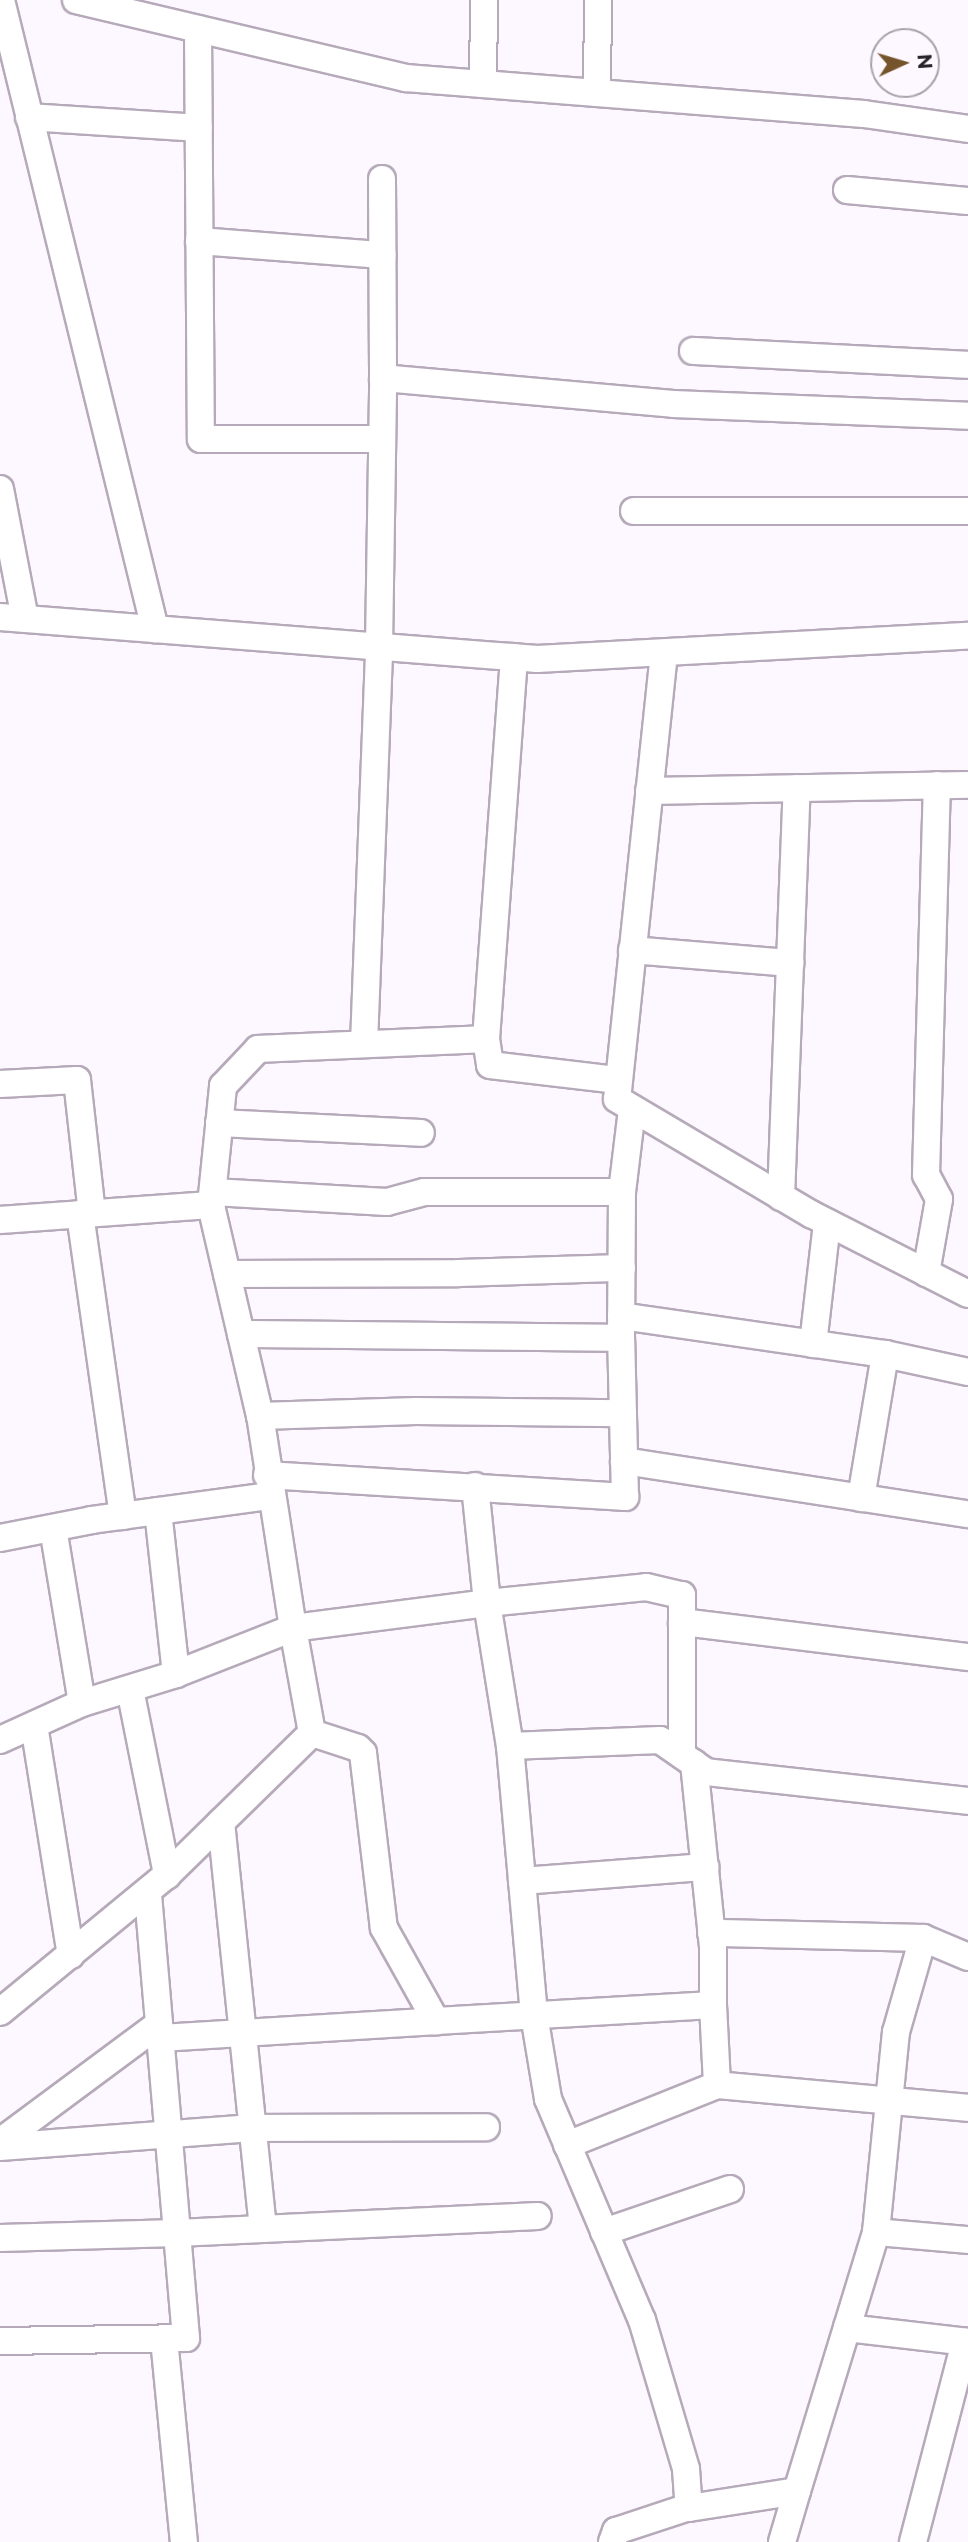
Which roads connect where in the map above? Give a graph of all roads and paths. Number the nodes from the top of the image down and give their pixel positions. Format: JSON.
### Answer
{"nodes":[{"id":1,"x":1,"y":0,"type":"edge"},
{"id":2,"x":76,"y":0,"type":"edge"},
{"id":3,"x":484,"y":0,"type":"edge"},
{"id":4,"x":598,"y":0,"type":"edge"},
{"id":5,"x":198,"y":29,"type":"junction"},
{"id":6,"x":483,"y":84,"type":"junction"},
{"id":7,"x":597,"y":93,"type":"junction"},
{"id":8,"x":29,"y":117,"type":"junction"},
{"id":9,"x":199,"y":128,"type":"junction"},
{"id":10,"x":968,"y":129,"type":"edge"},
{"id":11,"x":382,"y":179,"type":"dead end"},
{"id":12,"x":847,"y":190,"type":"dead end"},
{"id":13,"x":968,"y":201,"type":"edge"},
{"id":14,"x":200,"y":241,"type":"junction"},
{"id":15,"x":382,"y":255,"type":"junction"},
{"id":16,"x":693,"y":351,"type":"dead end"},
{"id":17,"x":968,"y":365,"type":"edge"},
{"id":18,"x":383,"y":377,"type":"junction"},
{"id":19,"x":968,"y":416,"type":"edge"},
{"id":20,"x":382,"y":439,"type":"junction"},
{"id":21,"x":0,"y":489,"type":"edge"},
{"id":22,"x":968,"y":511,"type":"edge"},
{"id":23,"x":634,"y":512,"type":"dead end"},
{"id":24,"x":13,"y":618,"type":"edge"},
{"id":25,"x":155,"y":629,"type":"junction"},
{"id":26,"x":968,"y":636,"type":"edge"},
{"id":27,"x":379,"y":647,"type":"junction"},
{"id":28,"x":664,"y":653,"type":"junction"},
{"id":29,"x":514,"y":657,"type":"junction"},
{"id":30,"x":937,"y":785,"type":"junction"},
{"id":31,"x":968,"y":785,"type":"edge"},
{"id":32,"x":797,"y":788,"type":"junction"},
{"id":33,"x":649,"y":791,"type":"junction"},
{"id":34,"x":632,"y":950,"type":"junction"},
{"id":35,"x":790,"y":963,"type":"junction"},
{"id":36,"x":486,"y":1038,"type":"junction"},
{"id":37,"x":364,"y":1044,"type":"junction"},
{"id":38,"x":618,"y":1080,"type":"junction"},
{"id":39,"x":0,"y":1084,"type":"edge"},
{"id":40,"x":632,"y":1109,"type":"junction"},
{"id":41,"x":219,"y":1123,"type":"junction"},
{"id":42,"x":421,"y":1133,"type":"dead end"},
{"id":43,"x":622,"y":1192,"type":"junction"},
{"id":44,"x":781,"y":1196,"type":"junction"},
{"id":45,"x":212,"y":1199,"type":"junction"},
{"id":46,"x":86,"y":1214,"type":"junction"},
{"id":47,"x":0,"y":1220,"type":"edge"},
{"id":48,"x":827,"y":1223,"type":"junction"},
{"id":49,"x":622,"y":1268,"type":"junction"},
{"id":50,"x":926,"y":1273,"type":"junction"},
{"id":51,"x":227,"y":1274,"type":"junction"},
{"id":52,"x":968,"y":1294,"type":"edge"},
{"id":53,"x":621,"y":1327,"type":"junction"},
{"id":54,"x":241,"y":1334,"type":"junction"},
{"id":55,"x":813,"y":1344,"type":"junction"},
{"id":56,"x":885,"y":1354,"type":"junction"},
{"id":57,"x":968,"y":1372,"type":"edge"},
{"id":58,"x":623,"y":1413,"type":"junction"},
{"id":59,"x":260,"y":1416,"type":"junction"},
{"id":60,"x":624,"y":1461,"type":"junction"},
{"id":61,"x":269,"y":1485,"type":"junction"},
{"id":62,"x":475,"y":1486,"type":"junction"},
{"id":63,"x":861,"y":1498,"type":"junction"},
{"id":64,"x":158,"y":1511,"type":"junction"},
{"id":65,"x":968,"y":1514,"type":"edge"},
{"id":66,"x":124,"y":1516,"type":"junction"},
{"id":67,"x":52,"y":1528,"type":"junction"},
{"id":68,"x":0,"y":1538,"type":"edge"},
{"id":69,"x":487,"y":1604,"type":"junction"},
{"id":70,"x":682,"y":1622,"type":"junction"},
{"id":71,"x":293,"y":1628,"type":"junction"},
{"id":72,"x":968,"y":1657,"type":"edge"},
{"id":73,"x":176,"y":1674,"type":"junction"},
{"id":74,"x":130,"y":1689,"type":"junction"},
{"id":75,"x":82,"y":1703,"type":"junction"},
{"id":76,"x":34,"y":1725,"type":"junction"},
{"id":77,"x":312,"y":1733,"type":"junction"},
{"id":78,"x":0,"y":1740,"type":"edge"},
{"id":79,"x":510,"y":1746,"type":"junction"},
{"id":80,"x":688,"y":1759,"type":"junction"},
{"id":81,"x":968,"y":1801,"type":"edge"},
{"id":82,"x":220,"y":1822,"type":"junction"},
{"id":83,"x":705,"y":1867,"type":"junction"},
{"id":84,"x":522,"y":1881,"type":"junction"},
{"id":85,"x":158,"y":1884,"type":"junction"},
{"id":86,"x":711,"y":1933,"type":"junction"},
{"id":87,"x":923,"y":1938,"type":"junction"},
{"id":88,"x":71,"y":1955,"type":"junction"},
{"id":89,"x":968,"y":1956,"type":"edge"},
{"id":90,"x":713,"y":2005,"type":"junction"},
{"id":91,"x":0,"y":2012,"type":"edge"},
{"id":92,"x":534,"y":2015,"type":"junction"},
{"id":93,"x":436,"y":2021,"type":"junction"},
{"id":94,"x":160,"y":2031,"type":"junction"},
{"id":95,"x":244,"y":2031,"type":"junction"},
{"id":96,"x":717,"y":2085,"type":"junction"},
{"id":97,"x":889,"y":2102,"type":"junction"},
{"id":98,"x":968,"y":2108,"type":"edge"},
{"id":99,"x":486,"y":2127,"type":"dead end"},
{"id":100,"x":252,"y":2128,"type":"junction"},
{"id":101,"x":169,"y":2134,"type":"junction"},
{"id":102,"x":0,"y":2142,"type":"edge"},
{"id":103,"x":567,"y":2145,"type":"junction"},
{"id":104,"x":0,"y":2147,"type":"edge"},
{"id":105,"x":730,"y":2189,"type":"dead end"},
{"id":106,"x":538,"y":2216,"type":"dead end"},
{"id":107,"x":263,"y":2229,"type":"junction"},
{"id":108,"x":604,"y":2232,"type":"junction"},
{"id":109,"x":877,"y":2232,"type":"junction"},
{"id":110,"x":177,"y":2233,"type":"junction"},
{"id":111,"x":0,"y":2238,"type":"edge"},
{"id":112,"x":968,"y":2240,"type":"edge"},
{"id":113,"x":847,"y":2328,"type":"junction"},
{"id":114,"x":164,"y":2339,"type":"junction"},
{"id":115,"x":0,"y":2341,"type":"edge"},
{"id":116,"x":967,"y":2342,"type":"edge"},
{"id":117,"x":797,"y":2491,"type":"junction"},
{"id":118,"x":688,"y":2507,"type":"junction"},
{"id":119,"x":184,"y":2542,"type":"edge"},
{"id":120,"x":612,"y":2542,"type":"edge"},
{"id":121,"x":782,"y":2542,"type":"edge"},
{"id":122,"x":913,"y":2542,"type":"edge"}],
"edges":[{"from":1,"to":8,"type":"street"},
{"from":2,"to":5,"type":"street"},
{"from":3,"to":6,"type":"street"},
{"from":4,"to":7,"type":"street"},
{"from":5,"to":6,"type":"street"},
{"from":5,"to":9,"type":"street"},
{"from":6,"to":7,"type":"street"},
{"from":7,"to":10,"type":"street"},
{"from":8,"to":9,"type":"street"},
{"from":8,"to":25,"type":"street"},
{"from":9,"to":14,"type":"street"},
{"from":11,"to":15,"type":"street"},
{"from":12,"to":13,"type":"street"},
{"from":14,"to":15,"type":"street"},
{"from":14,"to":20,"type":"street"},
{"from":15,"to":18,"type":"street"},
{"from":16,"to":17,"type":"street"},
{"from":18,"to":19,"type":"street"},
{"from":18,"to":20,"type":"street"},
{"from":20,"to":27,"type":"street"},
{"from":21,"to":24,"type":"street"},
{"from":22,"to":23,"type":"street"},
{"from":24,"to":25,"type":"street"},
{"from":25,"to":27,"type":"street"},
{"from":26,"to":28,"type":"street"},
{"from":27,"to":29,"type":"street"},
{"from":27,"to":37,"type":"street"},
{"from":28,"to":29,"type":"street"},
{"from":28,"to":33,"type":"street"},
{"from":29,"to":36,"type":"street"},
{"from":30,"to":31,"type":"street"},
{"from":30,"to":32,"type":"street"},
{"from":30,"to":50,"type":"street"},
{"from":32,"to":33,"type":"street"},
{"from":32,"to":35,"type":"street"},
{"from":33,"to":34,"type":"street"},
{"from":34,"to":35,"type":"street"},
{"from":34,"to":38,"type":"street"},
{"from":35,"to":44,"type":"street"},
{"from":36,"to":37,"type":"street"},
{"from":36,"to":38,"type":"street"},
{"from":37,"to":41,"type":"street"},
{"from":38,"to":40,"type":"street"},
{"from":39,"to":46,"type":"street"},
{"from":40,"to":43,"type":"street"},
{"from":40,"to":44,"type":"street"},
{"from":41,"to":42,"type":"street"},
{"from":41,"to":45,"type":"street"},
{"from":43,"to":45,"type":"street"},
{"from":43,"to":49,"type":"street"},
{"from":44,"to":48,"type":"street"},
{"from":45,"to":46,"type":"street"},
{"from":45,"to":51,"type":"street"},
{"from":46,"to":47,"type":"street"},
{"from":46,"to":66,"type":"street"},
{"from":48,"to":50,"type":"street"},
{"from":48,"to":55,"type":"street"},
{"from":49,"to":51,"type":"street"},
{"from":49,"to":53,"type":"street"},
{"from":50,"to":52,"type":"street"},
{"from":51,"to":54,"type":"street"},
{"from":53,"to":54,"type":"street"},
{"from":53,"to":55,"type":"street"},
{"from":53,"to":58,"type":"street"},
{"from":54,"to":59,"type":"street"},
{"from":55,"to":56,"type":"street"},
{"from":56,"to":57,"type":"street"},
{"from":56,"to":63,"type":"street"},
{"from":58,"to":59,"type":"street"},
{"from":58,"to":60,"type":"street"},
{"from":59,"to":61,"type":"street"},
{"from":60,"to":62,"type":"street"},
{"from":60,"to":63,"type":"street"},
{"from":61,"to":62,"type":"street"},
{"from":61,"to":64,"type":"street"},
{"from":61,"to":71,"type":"street"},
{"from":62,"to":69,"type":"street"},
{"from":63,"to":65,"type":"street"},
{"from":64,"to":66,"type":"street"},
{"from":64,"to":73,"type":"street"},
{"from":66,"to":67,"type":"street"},
{"from":67,"to":68,"type":"street"},
{"from":67,"to":75,"type":"street"},
{"from":69,"to":70,"type":"street"},
{"from":69,"to":71,"type":"street"},
{"from":69,"to":79,"type":"street"},
{"from":70,"to":72,"type":"street"},
{"from":70,"to":80,"type":"street"},
{"from":71,"to":73,"type":"street"},
{"from":71,"to":77,"type":"street"},
{"from":73,"to":74,"type":"street"},
{"from":74,"to":75,"type":"street"},
{"from":74,"to":85,"type":"street"},
{"from":75,"to":76,"type":"street"},
{"from":76,"to":78,"type":"street"},
{"from":76,"to":88,"type":"street"},
{"from":77,"to":82,"type":"street"},
{"from":77,"to":93,"type":"street"},
{"from":79,"to":80,"type":"street"},
{"from":79,"to":84,"type":"street"},
{"from":80,"to":81,"type":"street"},
{"from":80,"to":83,"type":"street"},
{"from":82,"to":85,"type":"street"},
{"from":82,"to":95,"type":"street"},
{"from":83,"to":84,"type":"street"},
{"from":83,"to":86,"type":"street"},
{"from":84,"to":92,"type":"street"},
{"from":85,"to":88,"type":"street"},
{"from":85,"to":94,"type":"street"},
{"from":86,"to":87,"type":"street"},
{"from":86,"to":90,"type":"street"},
{"from":87,"to":89,"type":"street"},
{"from":87,"to":97,"type":"street"},
{"from":88,"to":91,"type":"street"},
{"from":90,"to":92,"type":"street"},
{"from":90,"to":96,"type":"street"},
{"from":92,"to":93,"type":"street"},
{"from":92,"to":103,"type":"street"},
{"from":93,"to":95,"type":"street"},
{"from":94,"to":95,"type":"street"},
{"from":94,"to":101,"type":"street"},
{"from":94,"to":102,"type":"street"},
{"from":95,"to":100,"type":"street"},
{"from":96,"to":97,"type":"street"},
{"from":96,"to":103,"type":"street"},
{"from":97,"to":98,"type":"street"},
{"from":97,"to":109,"type":"street"},
{"from":99,"to":100,"type":"street"},
{"from":100,"to":101,"type":"street"},
{"from":100,"to":107,"type":"street"},
{"from":101,"to":104,"type":"street"},
{"from":101,"to":110,"type":"street"},
{"from":103,"to":108,"type":"street"},
{"from":105,"to":108,"type":"street"},
{"from":106,"to":107,"type":"street"},
{"from":107,"to":110,"type":"street"},
{"from":108,"to":118,"type":"street"},
{"from":109,"to":112,"type":"street"},
{"from":109,"to":113,"type":"street"},
{"from":110,"to":111,"type":"street"},
{"from":110,"to":114,"type":"street"},
{"from":113,"to":116,"type":"street"},
{"from":113,"to":117,"type":"street"},
{"from":114,"to":115,"type":"street"},
{"from":114,"to":119,"type":"street"},
{"from":116,"to":122,"type":"street"},
{"from":117,"to":118,"type":"street"},
{"from":117,"to":121,"type":"street"},
{"from":118,"to":120,"type":"street"}]}
